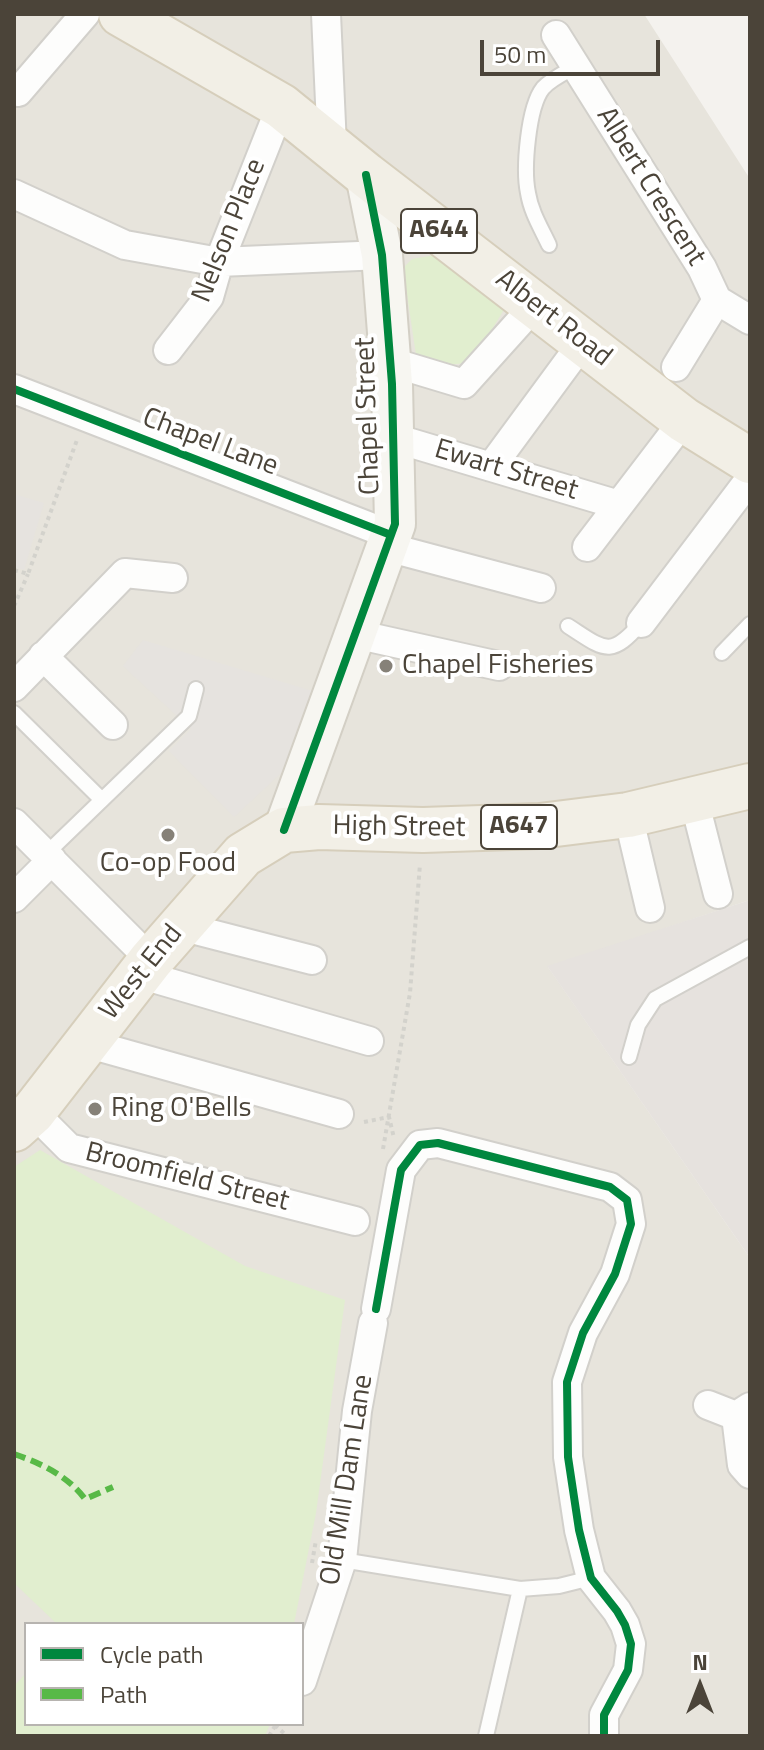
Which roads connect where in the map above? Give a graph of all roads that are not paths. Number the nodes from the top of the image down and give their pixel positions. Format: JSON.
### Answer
{"nodes":[{"id":1,"x":85,"y":14,"type":"edge"},
{"id":2,"x":121,"y":14,"type":"edge"},
{"id":3,"x":326,"y":14,"type":"edge"},
{"id":4,"x":556,"y":35,"type":"dead end"},
{"id":5,"x":575,"y":67,"type":"junction"},
{"id":6,"x":18,"y":92,"type":"dead end"},
{"id":7,"x":281,"y":106,"type":"junction"},
{"id":8,"x":332,"y":146,"type":"junction"},
{"id":9,"x":366,"y":175,"type":"junction"},
{"id":10,"x":14,"y":194,"type":"edge"},
{"id":11,"x":549,"y":245,"type":"dead end"},
{"id":12,"x":382,"y":255,"type":"junction"},
{"id":13,"x":219,"y":262,"type":"junction"},
{"id":14,"x":717,"y":300,"type":"junction"},
{"id":15,"x":535,"y":305,"type":"junction"},
{"id":16,"x":750,"y":320,"type":"edge"},
{"id":17,"x":583,"y":342,"type":"junction"},
{"id":18,"x":168,"y":350,"type":"dead end"},
{"id":19,"x":391,"y":362,"type":"junction"},
{"id":20,"x":676,"y":367,"type":"dead end"},
{"id":21,"x":14,"y":389,"type":"edge"},
{"id":22,"x":684,"y":420,"type":"junction"},
{"id":23,"x":394,"y":438,"type":"junction"},
{"id":24,"x":750,"y":461,"type":"edge"},
{"id":25,"x":491,"y":467,"type":"junction"},
{"id":26,"x":750,"y":479,"type":"edge"},
{"id":27,"x":619,"y":505,"type":"junction"},
{"id":28,"x":389,"y":541,"type":"junction"},
{"id":29,"x":587,"y":547,"type":"dead end"},
{"id":30,"x":173,"y":578,"type":"dead end"},
{"id":31,"x":541,"y":588,"type":"dead end"},
{"id":32,"x":641,"y":623,"type":"joint"},
{"id":33,"x":750,"y":624,"type":"edge"},
{"id":34,"x":568,"y":626,"type":"dead end"},
{"id":35,"x":355,"y":634,"type":"junction"},
{"id":36,"x":722,"y":653,"type":"dead end"},
{"id":37,"x":43,"y":656,"type":"junction"},
{"id":38,"x":499,"y":666,"type":"dead end"},
{"id":39,"x":14,"y":687,"type":"edge"},
{"id":40,"x":196,"y":689,"type":"dead end"},
{"id":41,"x":14,"y":713,"type":"edge"},
{"id":42,"x":113,"y":725,"type":"dead end"},
{"id":43,"x":750,"y":786,"type":"edge"},
{"id":44,"x":102,"y":800,"type":"junction"},
{"id":45,"x":694,"y":800,"type":"junction"},
{"id":46,"x":628,"y":815,"type":"junction"},
{"id":47,"x":14,"y":823,"type":"edge"},
{"id":48,"x":284,"y":830,"type":"junction"},
{"id":49,"x":49,"y":857,"type":"junction"},
{"id":50,"x":718,"y":894,"type":"dead end"},
{"id":51,"x":14,"y":898,"type":"edge"},
{"id":52,"x":650,"y":908,"type":"dead end"},
{"id":53,"x":180,"y":926,"type":"junction"},
{"id":54,"x":750,"y":947,"type":"edge"},
{"id":55,"x":312,"y":960,"type":"dead end"},
{"id":56,"x":145,"y":967,"type":"junction"},
{"id":57,"x":369,"y":1041,"type":"dead end"},
{"id":58,"x":86,"y":1043,"type":"junction"},
{"id":59,"x":629,"y":1057,"type":"dead end"},
{"id":60,"x":23,"y":1114,"type":"edge"},
{"id":61,"x":339,"y":1114,"type":"road end"},
{"id":62,"x":355,"y":1221,"type":"dead end"},
{"id":63,"x":708,"y":1405,"type":"dead end"},
{"id":64,"x":743,"y":1412,"type":"edge"},
{"id":65,"x":750,"y":1474,"type":"edge"},
{"id":66,"x":342,"y":1560,"type":"junction"},
{"id":67,"x":591,"y":1578,"type":"junction"},
{"id":68,"x":520,"y":1589,"type":"junction"},
{"id":69,"x":304,"y":1675,"type":"edge"},
{"id":70,"x":486,"y":1736,"type":"edge"},
{"id":71,"x":604,"y":1736,"type":"edge"}],
"edges":[{"from":1,"to":6,"type":"street"},
{"from":2,"to":7,"type":"main road","name":"Albert Road","number":"A644"},
{"from":3,"to":8,"type":"street"},
{"from":4,"to":5,"type":"street","name":"Albert Crescent"},
{"from":5,"to":11,"type":"lane"},
{"from":5,"to":14,"type":"street","name":"Albert Crescent"},
{"from":7,"to":8,"type":"main road","name":"Albert Road","number":"A644"},
{"from":7,"to":13,"type":"street","name":"Nelson Place"},
{"from":8,"to":9,"type":"main road","name":"Albert Road","number":"A644"},
{"from":9,"to":12,"type":"street","name":"Chapel Street"},
{"from":9,"to":15,"type":"main road","name":"Albert Road","number":"A644"},
{"from":10,"to":13,"type":"street"},
{"from":12,"to":13,"type":"street"},
{"from":12,"to":19,"type":"street","name":"Chapel Street"},
{"from":13,"to":18,"type":"street","name":"Nelson Place"},
{"from":14,"to":16,"type":"street","name":"Albert Crescent"},
{"from":14,"to":20,"type":"street","name":"Albert Crescent"},
{"from":15,"to":17,"type":"main road","name":"Albert Road","number":"A644"},
{"from":15,"to":19,"type":"street"},
{"from":17,"to":22,"type":"main road","name":"Albert Road","number":"A644"},
{"from":17,"to":25,"type":"street"},
{"from":19,"to":23,"type":"street","name":"Chapel Street"},
{"from":21,"to":28,"type":"street","name":"Chapel Lane"},
{"from":22,"to":24,"type":"main road","name":"Albert Road","number":"A644"},
{"from":22,"to":27,"type":"street"},
{"from":23,"to":25,"type":"street","name":"Ewart Street"},
{"from":23,"to":28,"type":"street","name":"Chapel Street"},
{"from":25,"to":27,"type":"street","name":"Ewart Street"},
{"from":26,"to":32,"type":"street"},
{"from":27,"to":29,"type":"street"},
{"from":28,"to":31,"type":"street","name":"Chapel Lane"},
{"from":28,"to":35,"type":"street","name":"Chapel Street"},
{"from":30,"to":37,"type":"street"},
{"from":32,"to":34,"type":"lane"},
{"from":33,"to":36,"type":"lane"},
{"from":35,"to":38,"type":"street"},
{"from":35,"to":48,"type":"street","name":"Chapel Street"},
{"from":37,"to":39,"type":"street"},
{"from":37,"to":42,"type":"street"},
{"from":40,"to":44,"type":"lane"},
{"from":41,"to":44,"type":"lane"},
{"from":43,"to":45,"type":"main road","name":"High Street","number":"A647"},
{"from":44,"to":49,"type":"lane"},
{"from":45,"to":46,"type":"main road","name":"High Street","number":"A647"},
{"from":45,"to":50,"type":"street"},
{"from":46,"to":48,"type":"main road","name":"High Street","number":"A647"},
{"from":46,"to":52,"type":"street"},
{"from":47,"to":49,"type":"street"},
{"from":48,"to":53,"type":"main road","name":"West End","number":"A647"},
{"from":49,"to":51,"type":"street"},
{"from":49,"to":56,"type":"street"},
{"from":53,"to":55,"type":"street"},
{"from":53,"to":56,"type":"main road","name":"West End","number":"A647"},
{"from":54,"to":59,"type":"lane"},
{"from":56,"to":57,"type":"street"},
{"from":56,"to":58,"type":"main road","name":"West End","number":"A647"},
{"from":58,"to":60,"type":"main road","name":"West End","number":"A647"},
{"from":58,"to":61,"type":"street"},
{"from":60,"to":62,"type":"street","name":"Broomfield Street"},
{"from":63,"to":64,"type":"street"},
{"from":64,"to":65,"type":"street"},
{"from":66,"to":67,"type":"street","name":"Old Mill Dam Lane"},
{"from":66,"to":68,"type":"lane"},
{"from":66,"to":69,"type":"street","name":"Old Mill Dam Lane"},
{"from":67,"to":68,"type":"lane"},
{"from":67,"to":71,"type":"street"},
{"from":68,"to":70,"type":"lane"}]}
